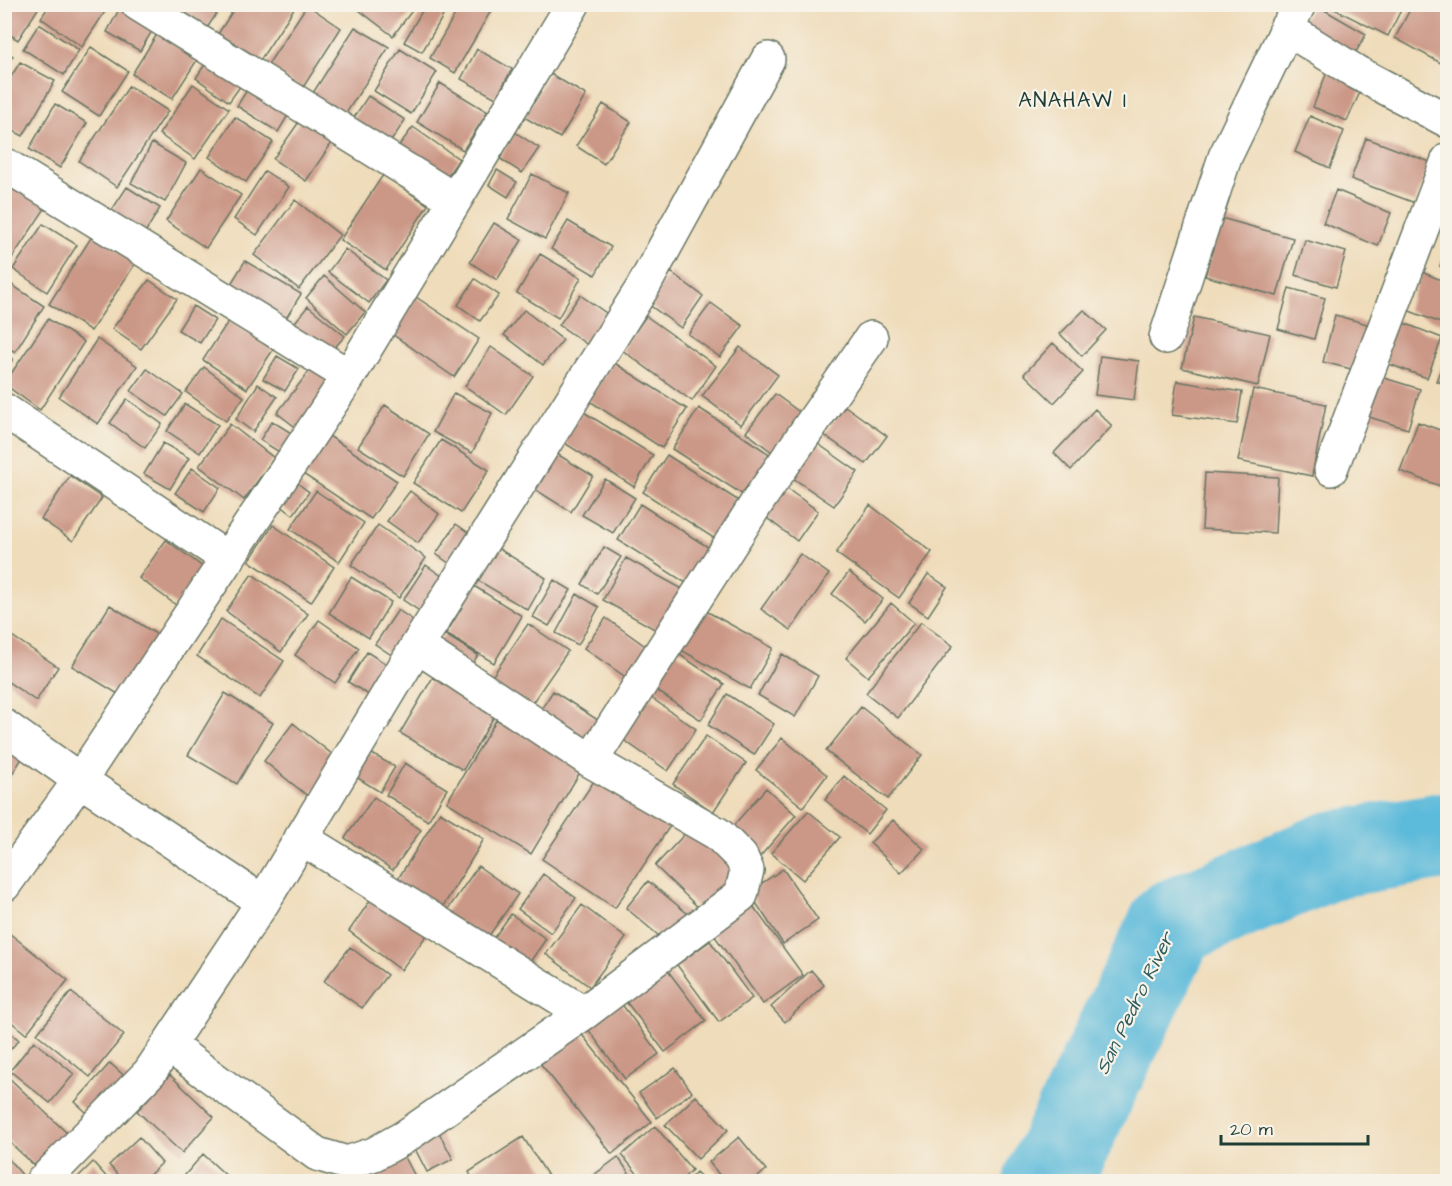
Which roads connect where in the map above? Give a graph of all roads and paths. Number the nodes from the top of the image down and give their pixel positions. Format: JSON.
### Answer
{"nodes":[{"id":1,"x":138,"y":4,"type":"edge"},
{"id":2,"x":567,"y":7,"type":"edge"},
{"id":3,"x":1293,"y":16,"type":"edge"},
{"id":4,"x":768,"y":59,"type":"dead end"},
{"id":5,"x":1448,"y":121,"type":"edge"},
{"id":6,"x":1448,"y":160,"type":"edge"},
{"id":7,"x":4,"y":164,"type":"edge"},
{"id":8,"x":455,"y":200,"type":"junction"},
{"id":9,"x":1166,"y":337,"type":"dead end"},
{"id":10,"x":871,"y":338,"type":"dead end"},
{"id":11,"x":349,"y":376,"type":"junction"},
{"id":12,"x":4,"y":410,"type":"edge"},
{"id":13,"x":1331,"y":469,"type":"dead end"},
{"id":14,"x":228,"y":559,"type":"junction"},
{"id":15,"x":417,"y":646,"type":"junction"},
{"id":16,"x":4,"y":726,"type":"edge"},
{"id":17,"x":591,"y":761,"type":"junction"},
{"id":18,"x":80,"y":780,"type":"junction"},
{"id":19,"x":301,"y":838,"type":"junction"},
{"id":20,"x":4,"y":885,"type":"edge"},
{"id":21,"x":263,"y":902,"type":"junction"},
{"id":22,"x":584,"y":1013,"type":"junction"},
{"id":23,"x":168,"y":1045,"type":"junction"},
{"id":24,"x":42,"y":1182,"type":"edge"}],
"edges":[{"from":1,"to":8,"type":"street"},
{"from":2,"to":8,"type":"street"},
{"from":3,"to":5,"type":"street"},
{"from":3,"to":9,"type":"street"},
{"from":4,"to":15,"type":"street"},
{"from":6,"to":13,"type":"street"},
{"from":7,"to":11,"type":"street"},
{"from":8,"to":11,"type":"street"},
{"from":10,"to":17,"type":"street"},
{"from":11,"to":14,"type":"street"},
{"from":12,"to":14,"type":"street"},
{"from":14,"to":18,"type":"street"},
{"from":15,"to":17,"type":"street"},
{"from":15,"to":19,"type":"street"},
{"from":16,"to":18,"type":"street"},
{"from":17,"to":22,"type":"street"},
{"from":18,"to":20,"type":"street"},
{"from":18,"to":21,"type":"street"},
{"from":19,"to":21,"type":"street"},
{"from":19,"to":22,"type":"street"},
{"from":21,"to":23,"type":"street"},
{"from":22,"to":23,"type":"street"},
{"from":23,"to":24,"type":"street"}]}
